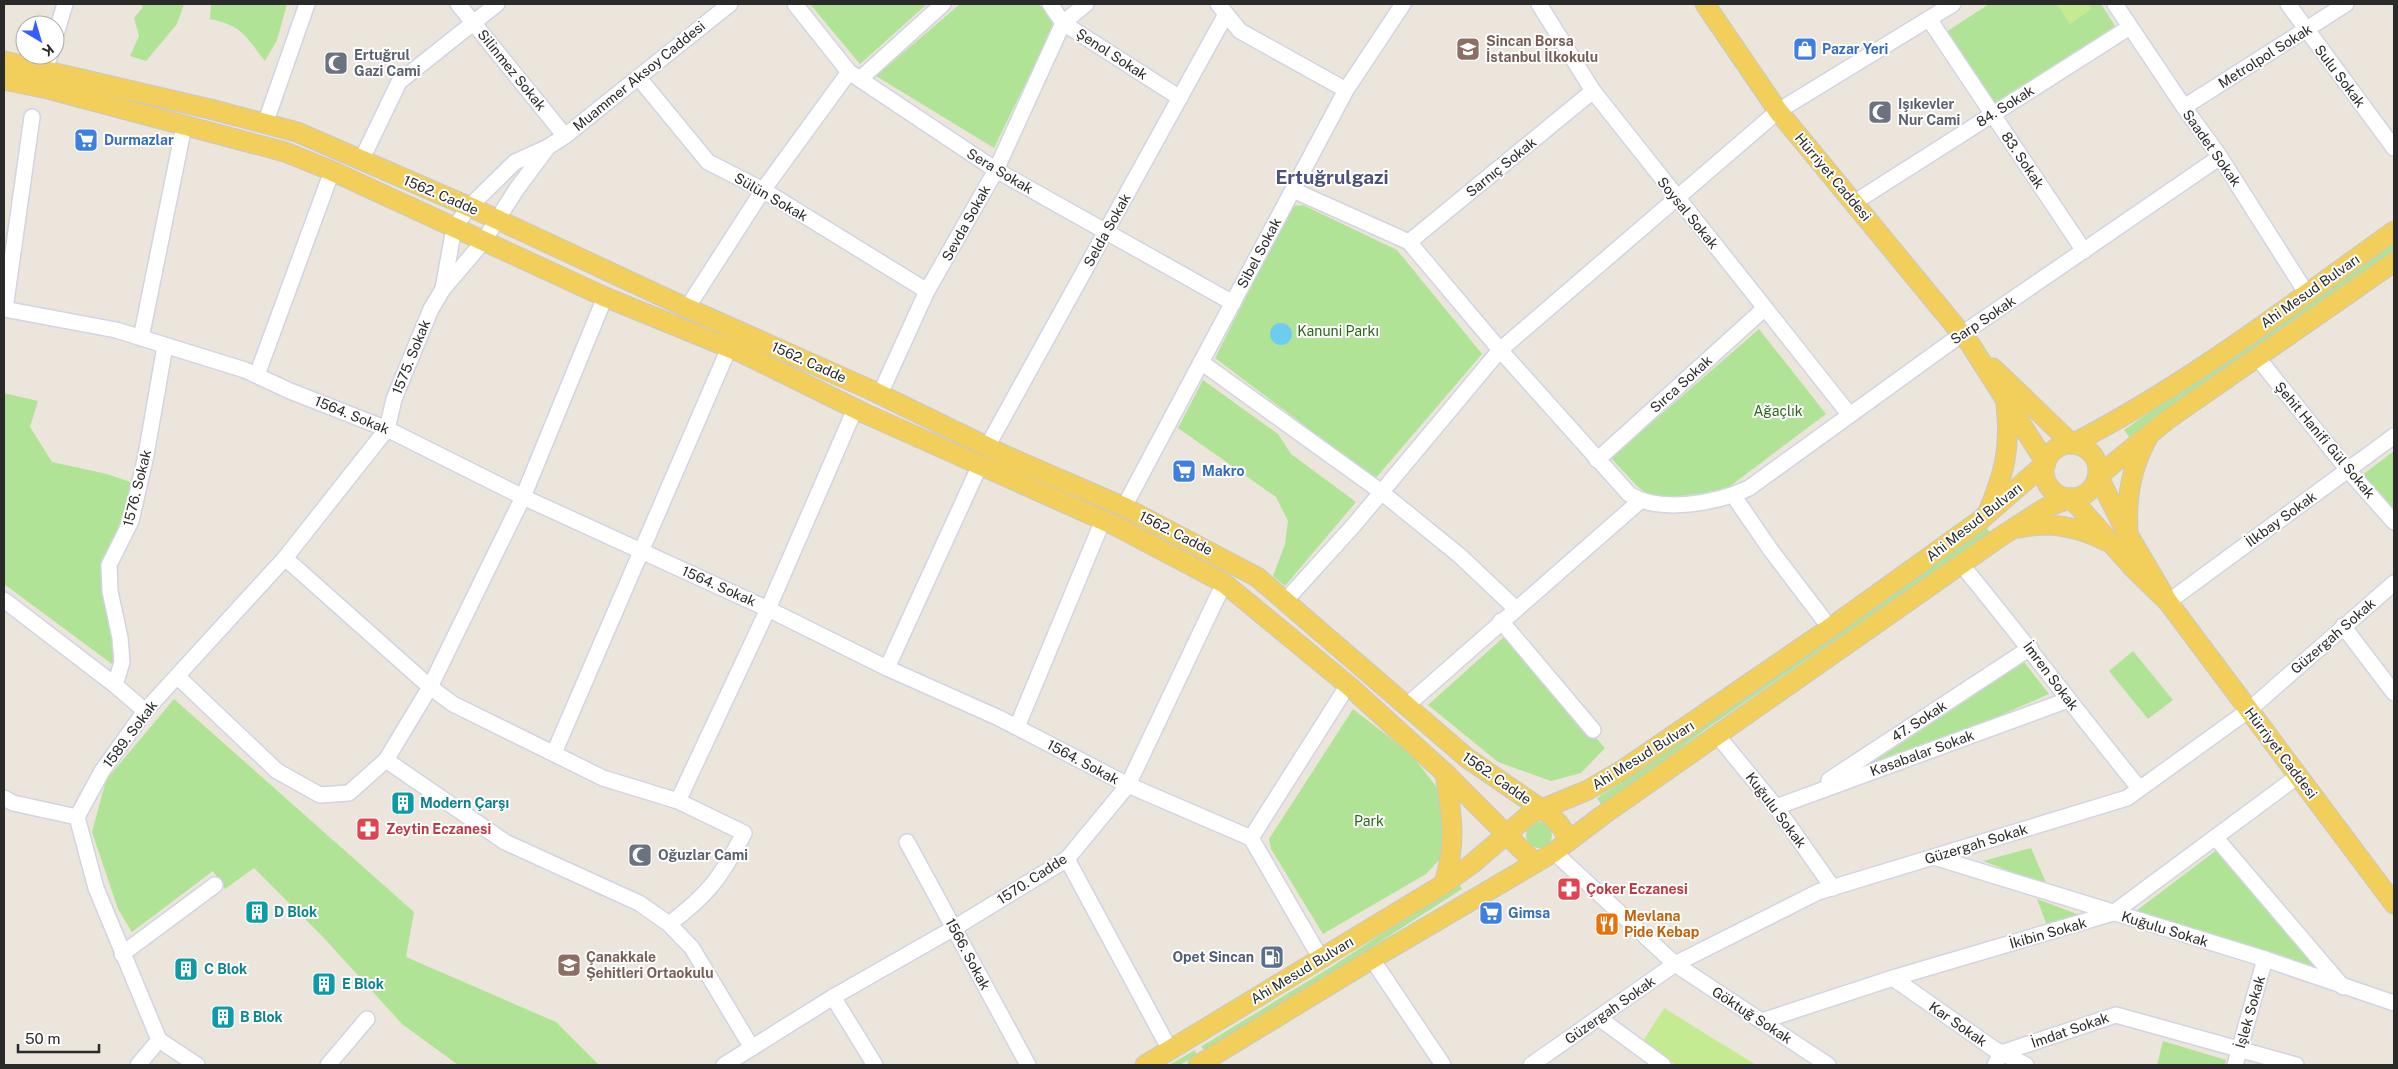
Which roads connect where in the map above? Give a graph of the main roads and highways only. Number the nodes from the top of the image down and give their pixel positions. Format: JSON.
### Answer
{"nodes":[{"id":1,"x":1705,"y":4,"type":"edge"},
{"id":2,"x":55,"y":65,"type":"edge"},
{"id":3,"x":4,"y":80,"type":"edge"},
{"id":4,"x":2394,"y":231,"type":"edge"},
{"id":5,"x":2394,"y":262,"type":"edge"},
{"id":6,"x":1966,"y":339,"type":"junction"},
{"id":7,"x":2006,"y":402,"type":"junction"},
{"id":8,"x":2151,"y":432,"type":"junction"},
{"id":9,"x":2072,"y":444,"type":"junction"},
{"id":10,"x":2046,"y":462,"type":"junction"},
{"id":11,"x":2098,"y":476,"type":"junction"},
{"id":12,"x":2071,"y":498,"type":"junction"},
{"id":13,"x":1986,"y":516,"type":"junction"},
{"id":14,"x":2011,"y":530,"type":"junction"},
{"id":15,"x":2120,"y":539,"type":"junction"},
{"id":16,"x":1445,"y":773,"type":"junction"},
{"id":17,"x":1540,"y":808,"type":"junction"},
{"id":18,"x":1505,"y":834,"type":"junction"},
{"id":19,"x":1570,"y":840,"type":"junction"},
{"id":20,"x":1535,"y":863,"type":"junction"},
{"id":21,"x":1444,"y":884,"type":"junction"},
{"id":22,"x":2394,"y":904,"type":"edge"},
{"id":23,"x":1204,"y":1064,"type":"edge"},
{"id":24,"x":1145,"y":1065,"type":"edge"}],
"edges":[{"from":1,"to":6,"type":"main road","name":"Hürriyet Caddesi"},
{"from":2,"to":17,"type":"main road","name":"1562. Cadde"},
{"from":3,"to":16,"type":"main road","name":"1562. Cadde"},
{"from":4,"to":9,"type":"main road","name":"Ahi Mesud Bulvarı"},
{"from":5,"to":8,"type":"main road","name":"Ahi Mesud Bulvarı"},
{"from":6,"to":7,"type":"main road"},
{"from":6,"to":9,"type":"main road"},
{"from":7,"to":10,"type":"main road"},
{"from":7,"to":13,"type":"main road"},
{"from":8,"to":11,"type":"main road","name":"Ahi Mesud Bulvarı"},
{"from":8,"to":15,"type":"main road"},
{"from":9,"to":10,"type":"main road","name":"Ahi Mesud Bulvarı"},
{"from":9,"to":11,"type":"main road"},
{"from":10,"to":12,"type":"main road"},
{"from":10,"to":13,"type":"main road","name":"Ahi Mesud Bulvarı"},
{"from":11,"to":12,"type":"main road","name":"Ahi Mesud Bulvarı"},
{"from":11,"to":15,"type":"main road"},
{"from":12,"to":14,"type":"main road","name":"Ahi Mesud Bulvarı"},
{"from":12,"to":15,"type":"main road"},
{"from":13,"to":17,"type":"main road","name":"Ahi Mesud Bulvarı"},
{"from":14,"to":15,"type":"main road"},
{"from":14,"to":19,"type":"main road","name":"Ahi Mesud Bulvarı"},
{"from":15,"to":22,"type":"main road","name":"Hürriyet Caddesi"},
{"from":16,"to":18,"type":"main road","name":"1562. Cadde"},
{"from":16,"to":21,"type":"main road"},
{"from":17,"to":18,"type":"main road","name":"Ahi Mesud Bulvarı"},
{"from":17,"to":19,"type":"main road","name":"1562. Cadde"},
{"from":18,"to":20,"type":"main road","name":"1562. Cadde"},
{"from":18,"to":21,"type":"main road","name":"Ahi Mesud Bulvarı"},
{"from":19,"to":20,"type":"main road","name":"Ahi Mesud Bulvarı"},
{"from":20,"to":23,"type":"main road","name":"Ahi Mesud Bulvarı"},
{"from":21,"to":24,"type":"main road","name":"Ahi Mesud Bulvarı"}]}
